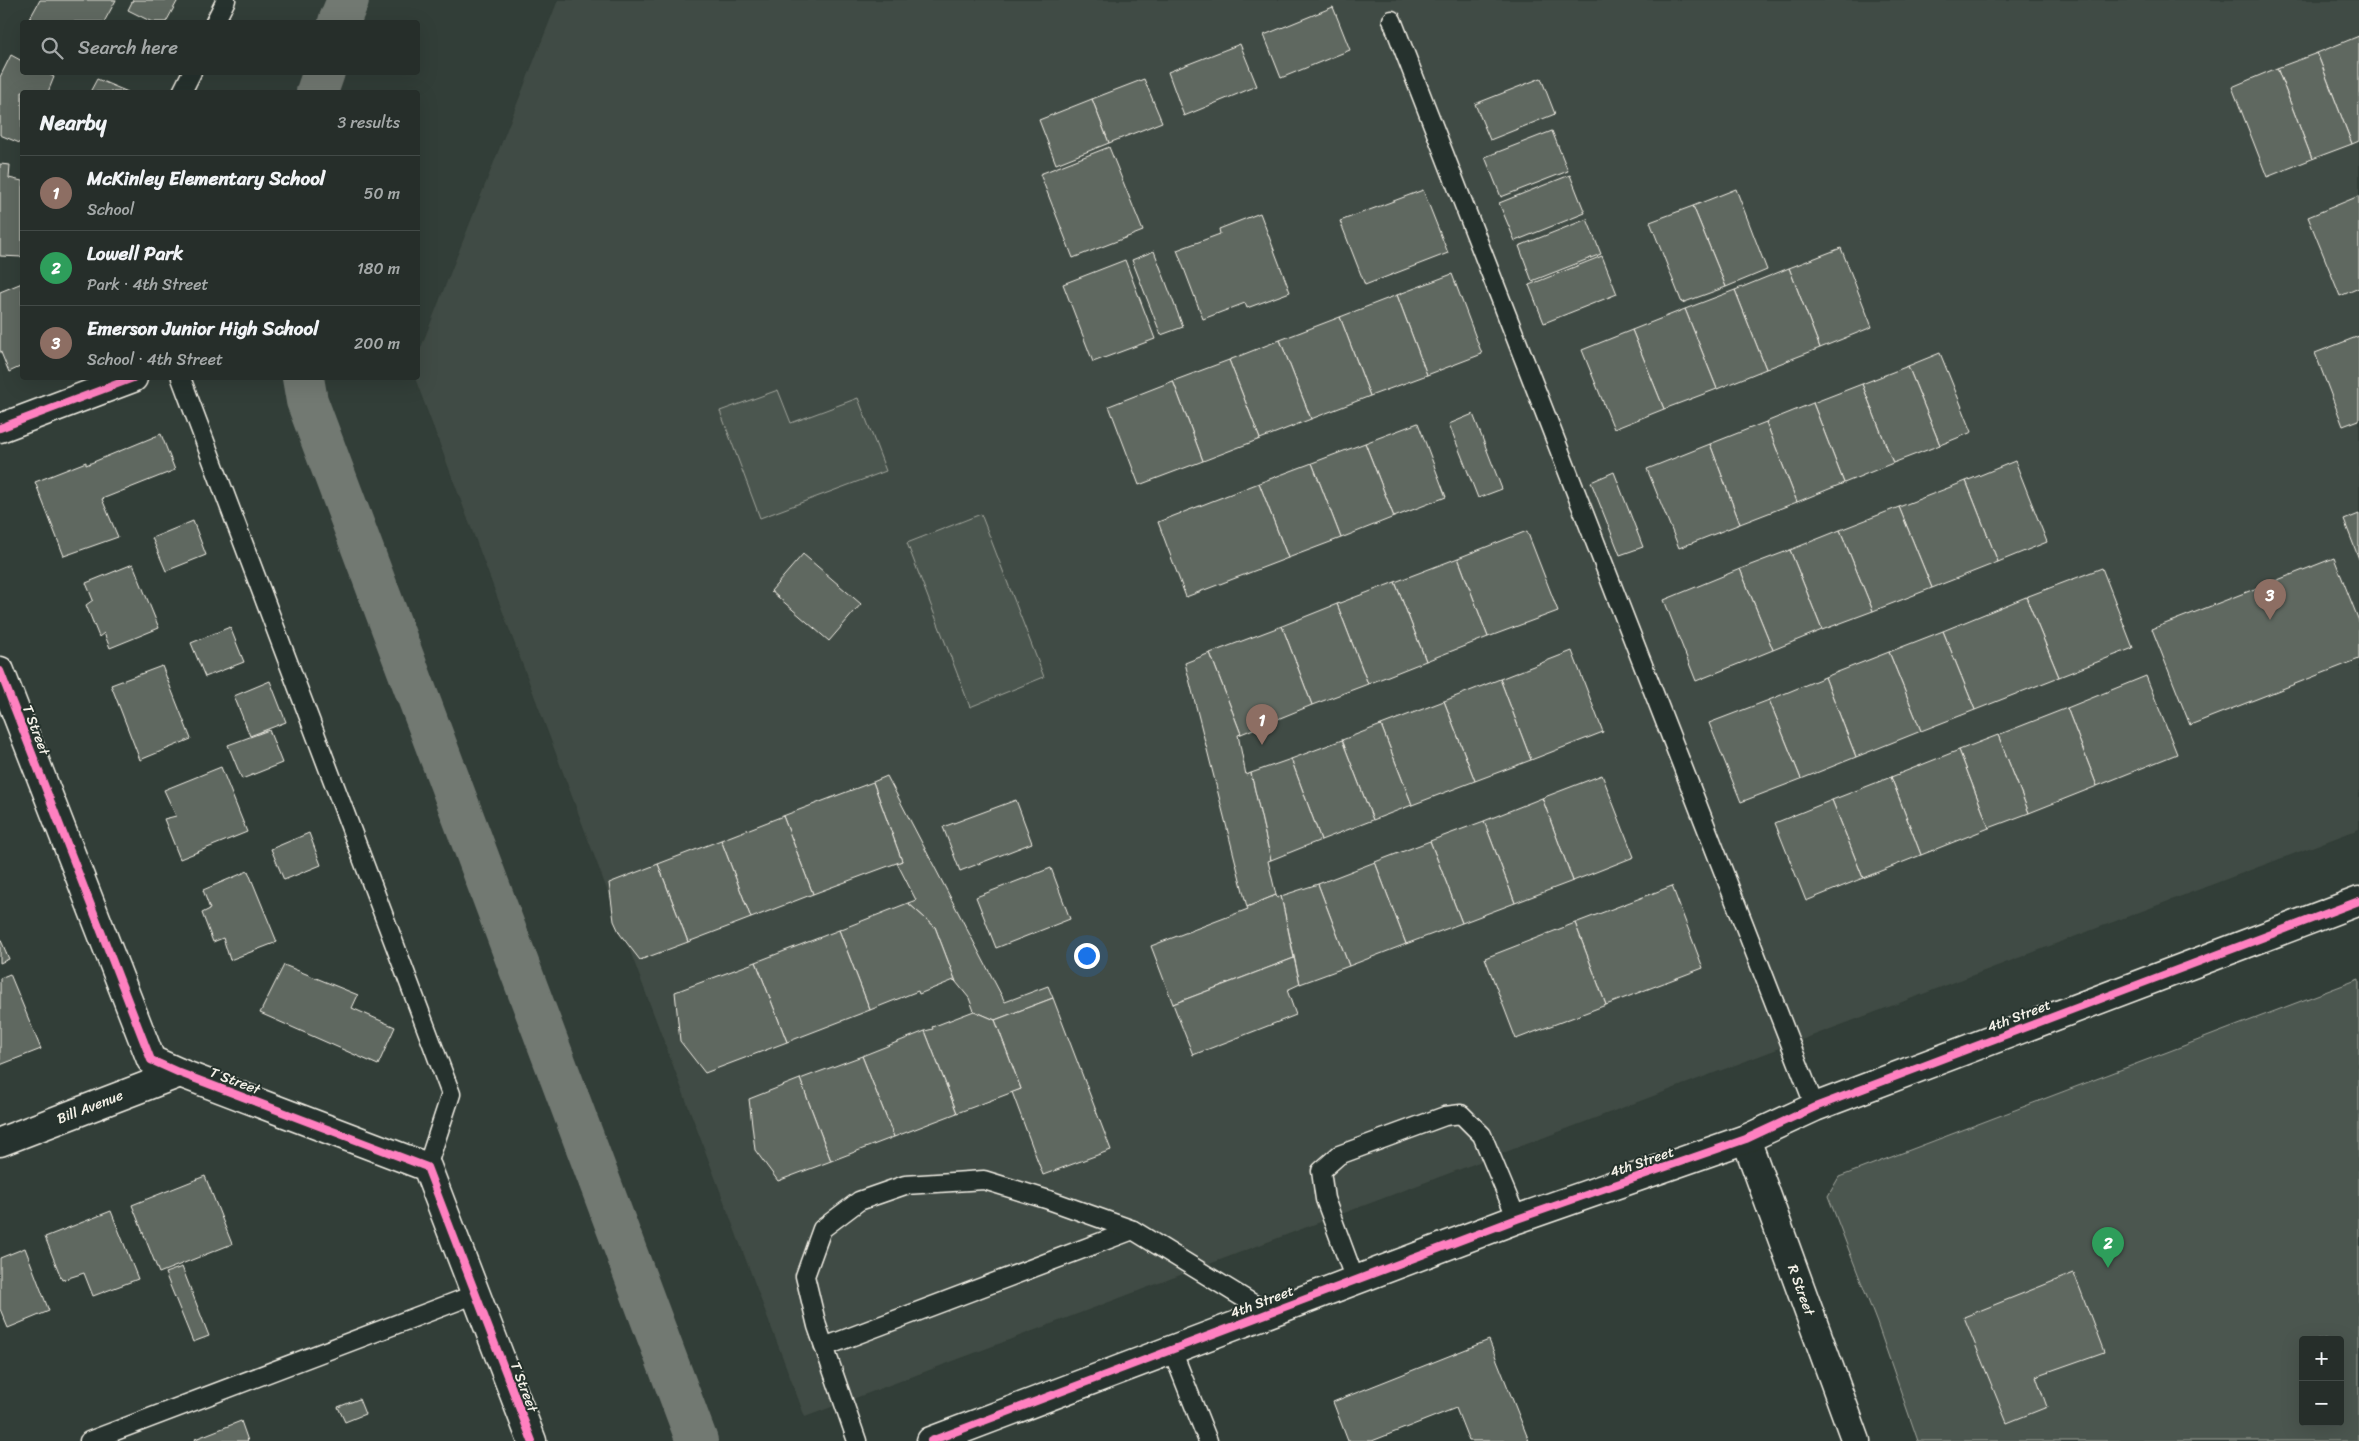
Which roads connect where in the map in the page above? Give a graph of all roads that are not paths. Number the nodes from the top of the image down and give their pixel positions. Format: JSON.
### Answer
{"nodes":[{"id":1,"x":226,"y":0,"type":"edge"},
{"id":2,"x":216,"y":20,"type":"edge"},
{"id":3,"x":1392,"y":20,"type":"dead end"},
{"id":4,"x":190,"y":75,"type":"edge"},
{"id":5,"x":183,"y":90,"type":"edge"},
{"id":6,"x":128,"y":380,"type":"edge"},
{"id":7,"x":182,"y":380,"type":"edge"},
{"id":8,"x":0,"y":428,"type":"edge"},
{"id":9,"x":0,"y":671,"type":"edge"},
{"id":10,"x":2359,"y":901,"type":"edge"},
{"id":11,"x":180,"y":1073,"type":"junction"},
{"id":12,"x":1815,"y":1107,"type":"junction"},
{"id":13,"x":1746,"y":1139,"type":"junction"},
{"id":14,"x":0,"y":1142,"type":"edge"},
{"id":15,"x":427,"y":1167,"type":"junction"},
{"id":16,"x":1518,"y":1219,"type":"junction"},
{"id":17,"x":1133,"y":1230,"type":"junction"},
{"id":18,"x":1355,"y":1280,"type":"junction"},
{"id":19,"x":476,"y":1294,"type":"junction"},
{"id":20,"x":1268,"y":1313,"type":"junction"},
{"id":21,"x":824,"y":1347,"type":"junction"},
{"id":22,"x":1172,"y":1350,"type":"junction"},
{"id":23,"x":89,"y":1441,"type":"edge"},
{"id":24,"x":532,"y":1441,"type":"edge"},
{"id":25,"x":857,"y":1441,"type":"edge"},
{"id":26,"x":931,"y":1441,"type":"edge"},
{"id":27,"x":1208,"y":1441,"type":"edge"},
{"id":28,"x":1856,"y":1441,"type":"edge"}],
"edges":[{"from":1,"to":2,"type":"lane"},
{"from":3,"to":12,"type":"lane"},
{"from":4,"to":5,"type":"lane"},
{"from":6,"to":8,"type":"street"},
{"from":7,"to":15,"type":"lane"},
{"from":9,"to":11,"type":"street","name":"T Street"},
{"from":10,"to":12,"type":"street","name":"4th Street"},
{"from":11,"to":14,"type":"street","name":"Bill Avenue"},
{"from":11,"to":15,"type":"street","name":"T Street"},
{"from":12,"to":13,"type":"street","name":"4th Street"},
{"from":13,"to":16,"type":"street","name":"4th Street"},
{"from":13,"to":28,"type":"street","name":"R Street"},
{"from":15,"to":19,"type":"street","name":"T Street"},
{"from":16,"to":18,"type":"street","name":"4th Street"},
{"from":16,"to":18,"type":"lane"},
{"from":17,"to":20,"type":"lane"},
{"from":17,"to":21,"type":"lane"},
{"from":17,"to":21,"type":"lane"},
{"from":18,"to":20,"type":"street","name":"4th Street"},
{"from":19,"to":23,"type":"lane"},
{"from":19,"to":24,"type":"street","name":"T Street"},
{"from":20,"to":22,"type":"street","name":"4th Street"},
{"from":21,"to":25,"type":"lane"},
{"from":22,"to":26,"type":"street","name":"4th Street"},
{"from":22,"to":27,"type":"lane"}]}
